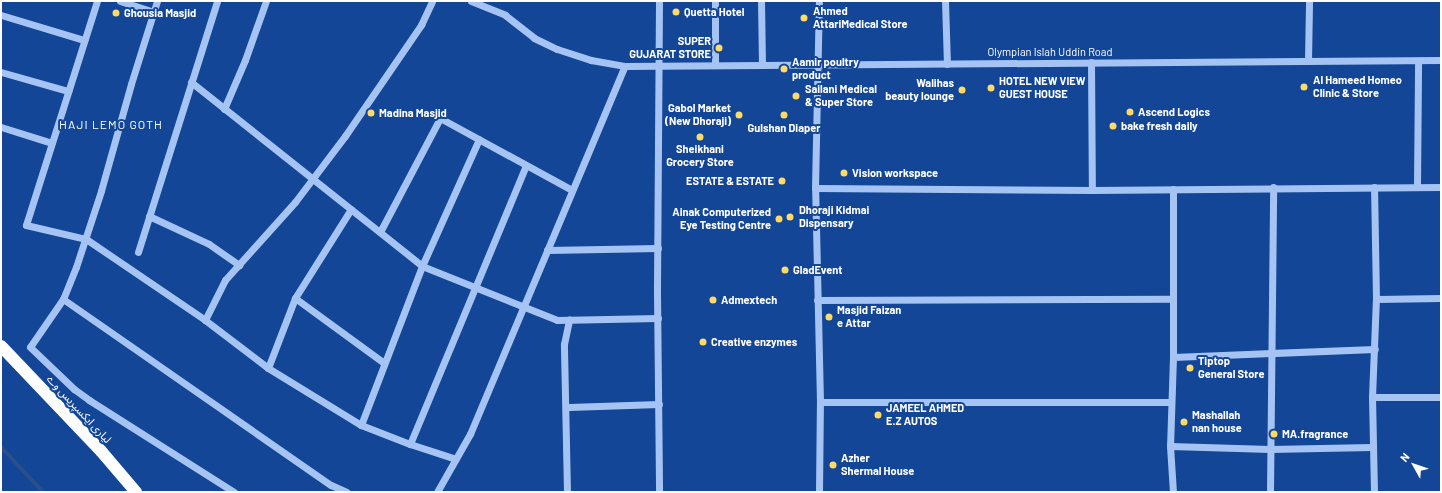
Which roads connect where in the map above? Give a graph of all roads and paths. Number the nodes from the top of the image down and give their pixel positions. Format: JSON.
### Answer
{"nodes":[{"id":1,"x":96,"y":1,"type":"edge"},
{"id":2,"x":120,"y":1,"type":"edge"},
{"id":3,"x":157,"y":1,"type":"edge"},
{"id":4,"x":217,"y":1,"type":"edge"},
{"id":5,"x":266,"y":1,"type":"edge"},
{"id":6,"x":432,"y":1,"type":"edge"},
{"id":7,"x":471,"y":1,"type":"edge"},
{"id":8,"x":659,"y":1,"type":"edge"},
{"id":9,"x":715,"y":1,"type":"edge"},
{"id":10,"x":761,"y":1,"type":"edge"},
{"id":11,"x":819,"y":1,"type":"edge"},
{"id":12,"x":945,"y":1,"type":"edge"},
{"id":13,"x":1309,"y":1,"type":"edge"},
{"id":14,"x":153,"y":12,"type":"junction"},
{"id":15,"x":1,"y":15,"type":"edge"},
{"id":16,"x":84,"y":40,"type":"junction"},
{"id":17,"x":1418,"y":60,"type":"junction"},
{"id":18,"x":1441,"y":60,"type":"edge"},
{"id":19,"x":1308,"y":61,"type":"junction"},
{"id":20,"x":1091,"y":62,"type":"junction"},
{"id":21,"x":947,"y":64,"type":"junction"},
{"id":22,"x":715,"y":65,"type":"junction"},
{"id":23,"x":762,"y":65,"type":"junction"},
{"id":24,"x":819,"y":65,"type":"junction"},
{"id":25,"x":625,"y":66,"type":"junction"},
{"id":26,"x":658,"y":66,"type":"junction"},
{"id":27,"x":1,"y":72,"type":"edge"},
{"id":28,"x":191,"y":82,"type":"junction"},
{"id":29,"x":68,"y":91,"type":"junction"},
{"id":30,"x":224,"y":109,"type":"junction"},
{"id":31,"x":1,"y":127,"type":"edge"},
{"id":32,"x":479,"y":139,"type":"junction"},
{"id":33,"x":52,"y":142,"type":"junction"},
{"id":34,"x":526,"y":165,"type":"junction"},
{"id":35,"x":313,"y":179,"type":"junction"},
{"id":36,"x":1273,"y":187,"type":"junction"},
{"id":37,"x":1418,"y":187,"type":"junction"},
{"id":38,"x":1441,"y":187,"type":"edge"},
{"id":39,"x":816,"y":188,"type":"junction"},
{"id":40,"x":1374,"y":188,"type":"junction"},
{"id":41,"x":1173,"y":189,"type":"junction"},
{"id":42,"x":572,"y":190,"type":"junction"},
{"id":43,"x":1092,"y":190,"type":"junction"},
{"id":44,"x":352,"y":209,"type":"junction"},
{"id":45,"x":149,"y":216,"type":"junction"},
{"id":46,"x":380,"y":232,"type":"junction"},
{"id":47,"x":86,"y":239,"type":"junction"},
{"id":48,"x":658,"y":248,"type":"junction"},
{"id":49,"x":547,"y":250,"type":"junction"},
{"id":50,"x":138,"y":252,"type":"dead end"},
{"id":51,"x":239,"y":265,"type":"junction"},
{"id":52,"x":422,"y":266,"type":"junction"},
{"id":53,"x":474,"y":287,"type":"junction"},
{"id":54,"x":295,"y":298,"type":"junction"},
{"id":55,"x":1441,"y":298,"type":"edge"},
{"id":56,"x":62,"y":299,"type":"junction"},
{"id":57,"x":1172,"y":299,"type":"junction"},
{"id":58,"x":1376,"y":299,"type":"junction"},
{"id":59,"x":817,"y":300,"type":"junction"},
{"id":60,"x":522,"y":306,"type":"junction"},
{"id":61,"x":658,"y":318,"type":"junction"},
{"id":62,"x":205,"y":320,"type":"junction"},
{"id":63,"x":569,"y":320,"type":"junction"},
{"id":64,"x":1,"y":346,"type":"edge"},
{"id":65,"x":1375,"y":349,"type":"junction"},
{"id":66,"x":1271,"y":353,"type":"junction"},
{"id":67,"x":1174,"y":357,"type":"junction"},
{"id":68,"x":384,"y":363,"type":"junction"},
{"id":69,"x":268,"y":368,"type":"junction"},
{"id":70,"x":1372,"y":397,"type":"junction"},
{"id":71,"x":1441,"y":397,"type":"edge"},
{"id":72,"x":820,"y":402,"type":"junction"},
{"id":73,"x":1172,"y":402,"type":"junction"},
{"id":74,"x":659,"y":404,"type":"junction"},
{"id":75,"x":569,"y":407,"type":"dead end"},
{"id":76,"x":361,"y":425,"type":"junction"},
{"id":77,"x":410,"y":444,"type":"junction"},
{"id":78,"x":1170,"y":446,"type":"junction"},
{"id":79,"x":1372,"y":447,"type":"junction"},
{"id":80,"x":1270,"y":449,"type":"junction"},
{"id":81,"x":456,"y":459,"type":"junction"},
{"id":82,"x":331,"y":485,"type":"junction"},
{"id":83,"x":136,"y":492,"type":"edge"},
{"id":84,"x":234,"y":492,"type":"edge"},
{"id":85,"x":327,"y":492,"type":"edge"},
{"id":86,"x":347,"y":492,"type":"edge"},
{"id":87,"x":437,"y":492,"type":"edge"},
{"id":88,"x":567,"y":492,"type":"edge"},
{"id":89,"x":659,"y":492,"type":"edge"},
{"id":90,"x":819,"y":492,"type":"edge"},
{"id":91,"x":1173,"y":492,"type":"edge"},
{"id":92,"x":1270,"y":492,"type":"edge"},
{"id":93,"x":1374,"y":492,"type":"edge"}],
"edges":[{"from":1,"to":16,"type":"street"},
{"from":2,"to":14,"type":"street"},
{"from":3,"to":14,"type":"street"},
{"from":4,"to":28,"type":"street"},
{"from":5,"to":30,"type":"street"},
{"from":6,"to":35,"type":"street"},
{"from":7,"to":25,"type":"street","name":"Olympian Islah Uddin Road"},
{"from":8,"to":26,"type":"street"},
{"from":9,"to":22,"type":"street"},
{"from":10,"to":23,"type":"street"},
{"from":11,"to":24,"type":"street"},
{"from":12,"to":21,"type":"street"},
{"from":13,"to":19,"type":"street"},
{"from":14,"to":47,"type":"street"},
{"from":15,"to":16,"type":"street"},
{"from":16,"to":29,"type":"street"},
{"from":17,"to":18,"type":"street","name":"Olympian Islah Uddin Road"},
{"from":17,"to":19,"type":"street","name":"Olympian Islah Uddin Road"},
{"from":17,"to":37,"type":"street"},
{"from":19,"to":20,"type":"street","name":"Olympian Islah Uddin Road"},
{"from":20,"to":21,"type":"street","name":"Olympian Islah Uddin Road"},
{"from":20,"to":43,"type":"street"},
{"from":21,"to":24,"type":"street","name":"Olympian Islah Uddin Road"},
{"from":22,"to":23,"type":"street","name":"Olympian Islah Uddin Road"},
{"from":22,"to":26,"type":"street","name":"Olympian Islah Uddin Road"},
{"from":23,"to":24,"type":"street","name":"Olympian Islah Uddin Road"},
{"from":24,"to":39,"type":"street"},
{"from":25,"to":26,"type":"street","name":"Olympian Islah Uddin Road"},
{"from":25,"to":42,"type":"street"},
{"from":26,"to":48,"type":"street"},
{"from":27,"to":29,"type":"street"},
{"from":28,"to":30,"type":"street"},
{"from":28,"to":45,"type":"street"},
{"from":29,"to":33,"type":"street"},
{"from":30,"to":35,"type":"street"},
{"from":31,"to":33,"type":"street"},
{"from":32,"to":34,"type":"street"},
{"from":32,"to":46,"type":"street"},
{"from":32,"to":52,"type":"street"},
{"from":33,"to":47,"type":"street"},
{"from":34,"to":42,"type":"street"},
{"from":34,"to":53,"type":"street"},
{"from":35,"to":44,"type":"street"},
{"from":35,"to":51,"type":"street"},
{"from":36,"to":40,"type":"street"},
{"from":36,"to":41,"type":"street"},
{"from":36,"to":66,"type":"street"},
{"from":37,"to":38,"type":"street"},
{"from":37,"to":40,"type":"street"},
{"from":39,"to":43,"type":"street"},
{"from":39,"to":59,"type":"street"},
{"from":40,"to":58,"type":"street"},
{"from":41,"to":43,"type":"street"},
{"from":41,"to":57,"type":"street"},
{"from":42,"to":49,"type":"street"},
{"from":44,"to":46,"type":"street"},
{"from":44,"to":54,"type":"street"},
{"from":45,"to":50,"type":"street"},
{"from":45,"to":51,"type":"street"},
{"from":46,"to":52,"type":"street"},
{"from":47,"to":56,"type":"street"},
{"from":47,"to":62,"type":"street"},
{"from":48,"to":49,"type":"street"},
{"from":48,"to":61,"type":"street"},
{"from":49,"to":60,"type":"street"},
{"from":51,"to":62,"type":"street"},
{"from":52,"to":53,"type":"street"},
{"from":52,"to":68,"type":"street"},
{"from":53,"to":60,"type":"street"},
{"from":53,"to":77,"type":"street"},
{"from":54,"to":68,"type":"street"},
{"from":54,"to":69,"type":"street"},
{"from":55,"to":58,"type":"street"},
{"from":56,"to":82,"type":"street"},
{"from":56,"to":84,"type":"street"},
{"from":57,"to":59,"type":"street"},
{"from":57,"to":67,"type":"street"},
{"from":58,"to":65,"type":"street"},
{"from":59,"to":72,"type":"street"},
{"from":60,"to":63,"type":"street"},
{"from":60,"to":81,"type":"street"},
{"from":61,"to":63,"type":"street"},
{"from":61,"to":74,"type":"street"},
{"from":62,"to":69,"type":"street"},
{"from":63,"to":88,"type":"street"},
{"from":64,"to":83,"type":"highway","name":"لیاری ایکسپریس وے"},
{"from":65,"to":66,"type":"street"},
{"from":65,"to":70,"type":"street"},
{"from":66,"to":67,"type":"street"},
{"from":66,"to":80,"type":"street"},
{"from":67,"to":73,"type":"street"},
{"from":68,"to":76,"type":"street"},
{"from":69,"to":76,"type":"street"},
{"from":70,"to":71,"type":"street"},
{"from":70,"to":79,"type":"street"},
{"from":72,"to":73,"type":"street"},
{"from":72,"to":90,"type":"street"},
{"from":73,"to":78,"type":"street"},
{"from":74,"to":75,"type":"street"},
{"from":74,"to":89,"type":"street"},
{"from":76,"to":77,"type":"street"},
{"from":77,"to":81,"type":"street"},
{"from":78,"to":80,"type":"street"},
{"from":78,"to":91,"type":"street"},
{"from":79,"to":80,"type":"street"},
{"from":79,"to":93,"type":"street"},
{"from":80,"to":92,"type":"street"},
{"from":81,"to":87,"type":"street"},
{"from":82,"to":85,"type":"street"},
{"from":82,"to":86,"type":"street"}]}
